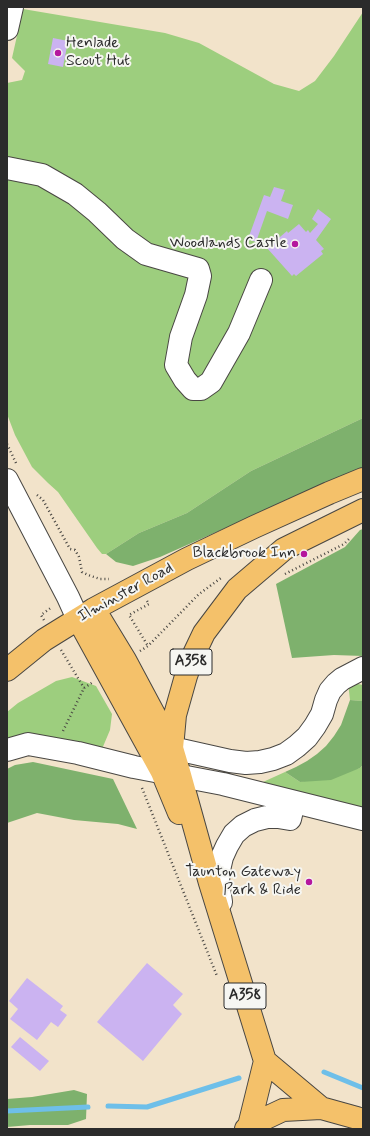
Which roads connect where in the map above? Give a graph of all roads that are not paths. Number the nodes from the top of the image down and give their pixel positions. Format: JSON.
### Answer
{"nodes":[{"id":1,"x":12,"y":7,"type":"edge"},
{"id":2,"x":7,"y":29,"type":"edge"},
{"id":3,"x":7,"y":168,"type":"edge"},
{"id":4,"x":261,"y":280,"type":"dead end"},
{"id":5,"x":7,"y":480,"type":"edge"},
{"id":6,"x":363,"y":480,"type":"edge"},
{"id":7,"x":363,"y":510,"type":"edge"},
{"id":8,"x":86,"y":614,"type":"junction"},
{"id":9,"x":116,"y":666,"type":"junction"},
{"id":10,"x":7,"y":670,"type":"edge"},
{"id":11,"x":359,"y":674,"type":"edge"},
{"id":12,"x":172,"y":748,"type":"junction"},
{"id":13,"x":7,"y":750,"type":"edge"},
{"id":14,"x":171,"y":774,"type":"junction"},
{"id":15,"x":294,"y":802,"type":"junction"},
{"id":16,"x":363,"y":818,"type":"edge"},
{"id":17,"x":225,"y":931,"type":"junction"},
{"id":18,"x":265,"y":1061,"type":"junction"},
{"id":19,"x":321,"y":1108,"type":"junction"},
{"id":20,"x":363,"y":1122,"type":"edge"},
{"id":21,"x":248,"y":1128,"type":"edge"}],
"edges":[{"from":1,"to":2,"type":"street"},
{"from":3,"to":4,"type":"street"},
{"from":5,"to":8,"type":"street"},
{"from":6,"to":8,"type":"highway","name":"Ilminster Road"},
{"from":7,"to":12,"type":"highway","number":"A358"},
{"from":8,"to":9,"type":"highway","number":"A358"},
{"from":8,"to":10,"type":"highway","name":"Ilminster Road"},
{"from":9,"to":12,"type":"highway","number":"A358"},
{"from":9,"to":14,"type":"highway","number":"A358"},
{"from":11,"to":12,"type":"street"},
{"from":12,"to":14,"type":"highway","number":"A358"},
{"from":13,"to":14,"type":"street"},
{"from":14,"to":15,"type":"street"},
{"from":14,"to":17,"type":"highway","number":"A358"},
{"from":15,"to":16,"type":"street"},
{"from":15,"to":17,"type":"street"},
{"from":17,"to":18,"type":"highway","number":"A358"},
{"from":18,"to":19,"type":"highway"},
{"from":18,"to":21,"type":"highway"},
{"from":19,"to":20,"type":"highway"},
{"from":19,"to":21,"type":"highway"}]}
